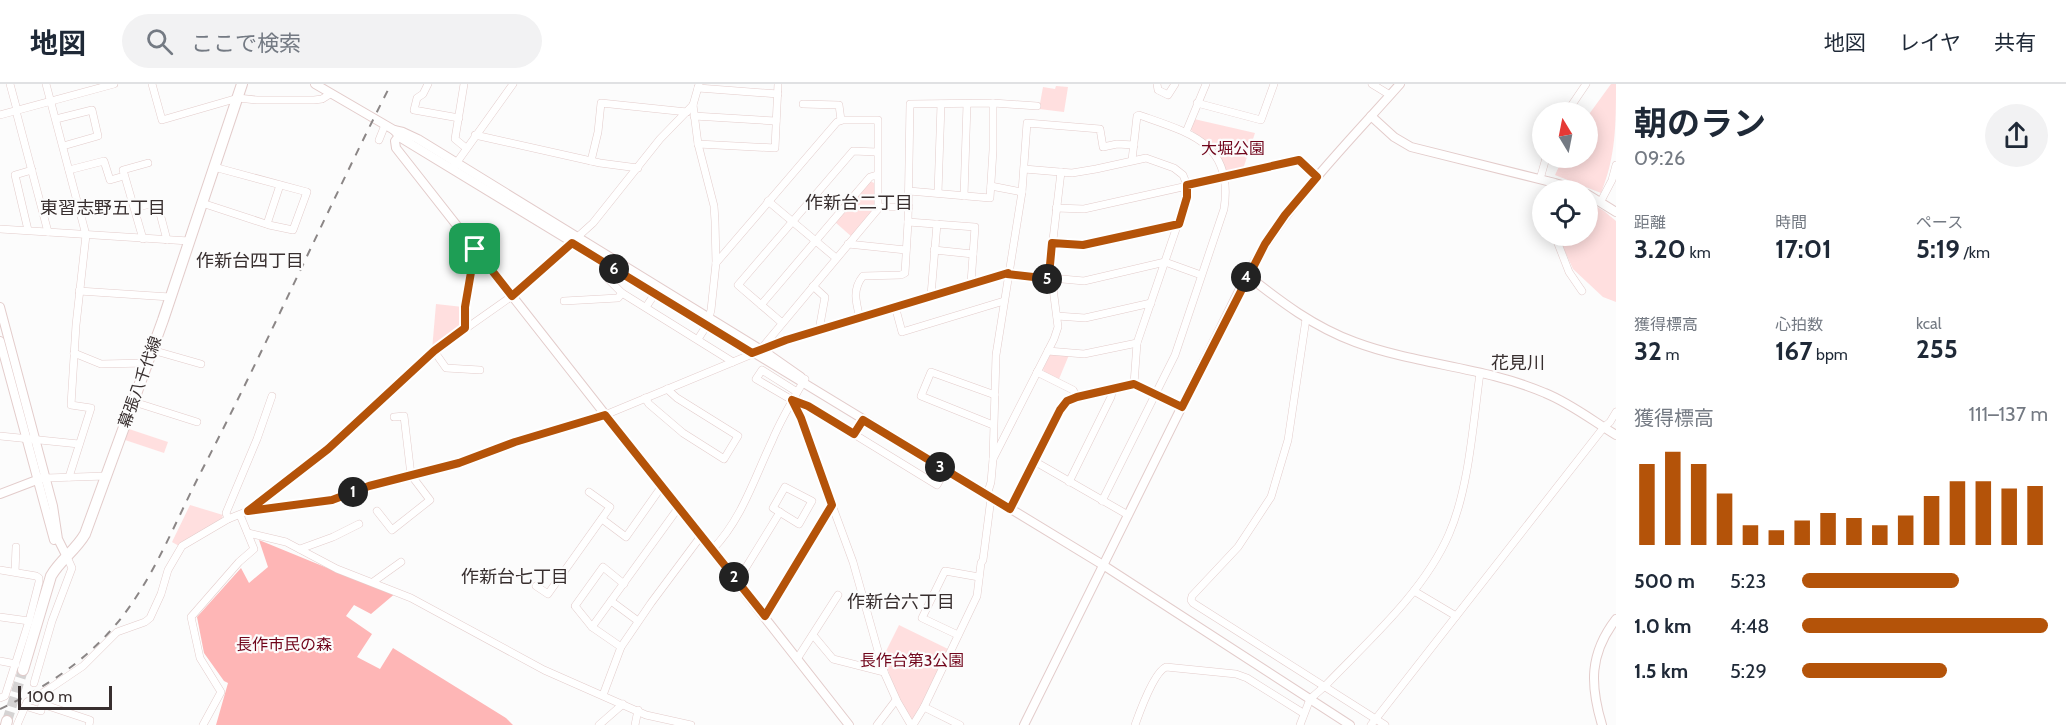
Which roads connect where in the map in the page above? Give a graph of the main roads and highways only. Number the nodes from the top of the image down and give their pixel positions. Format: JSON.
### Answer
{"nodes":[{"id":1,"x":242,"y":84,"type":"edge"},
{"id":2,"x":19,"y":667,"type":"tunnel mouth"}],
"edges":[{"from":1,"to":2,"type":"main road","name":"幕張八千代線"}]}
